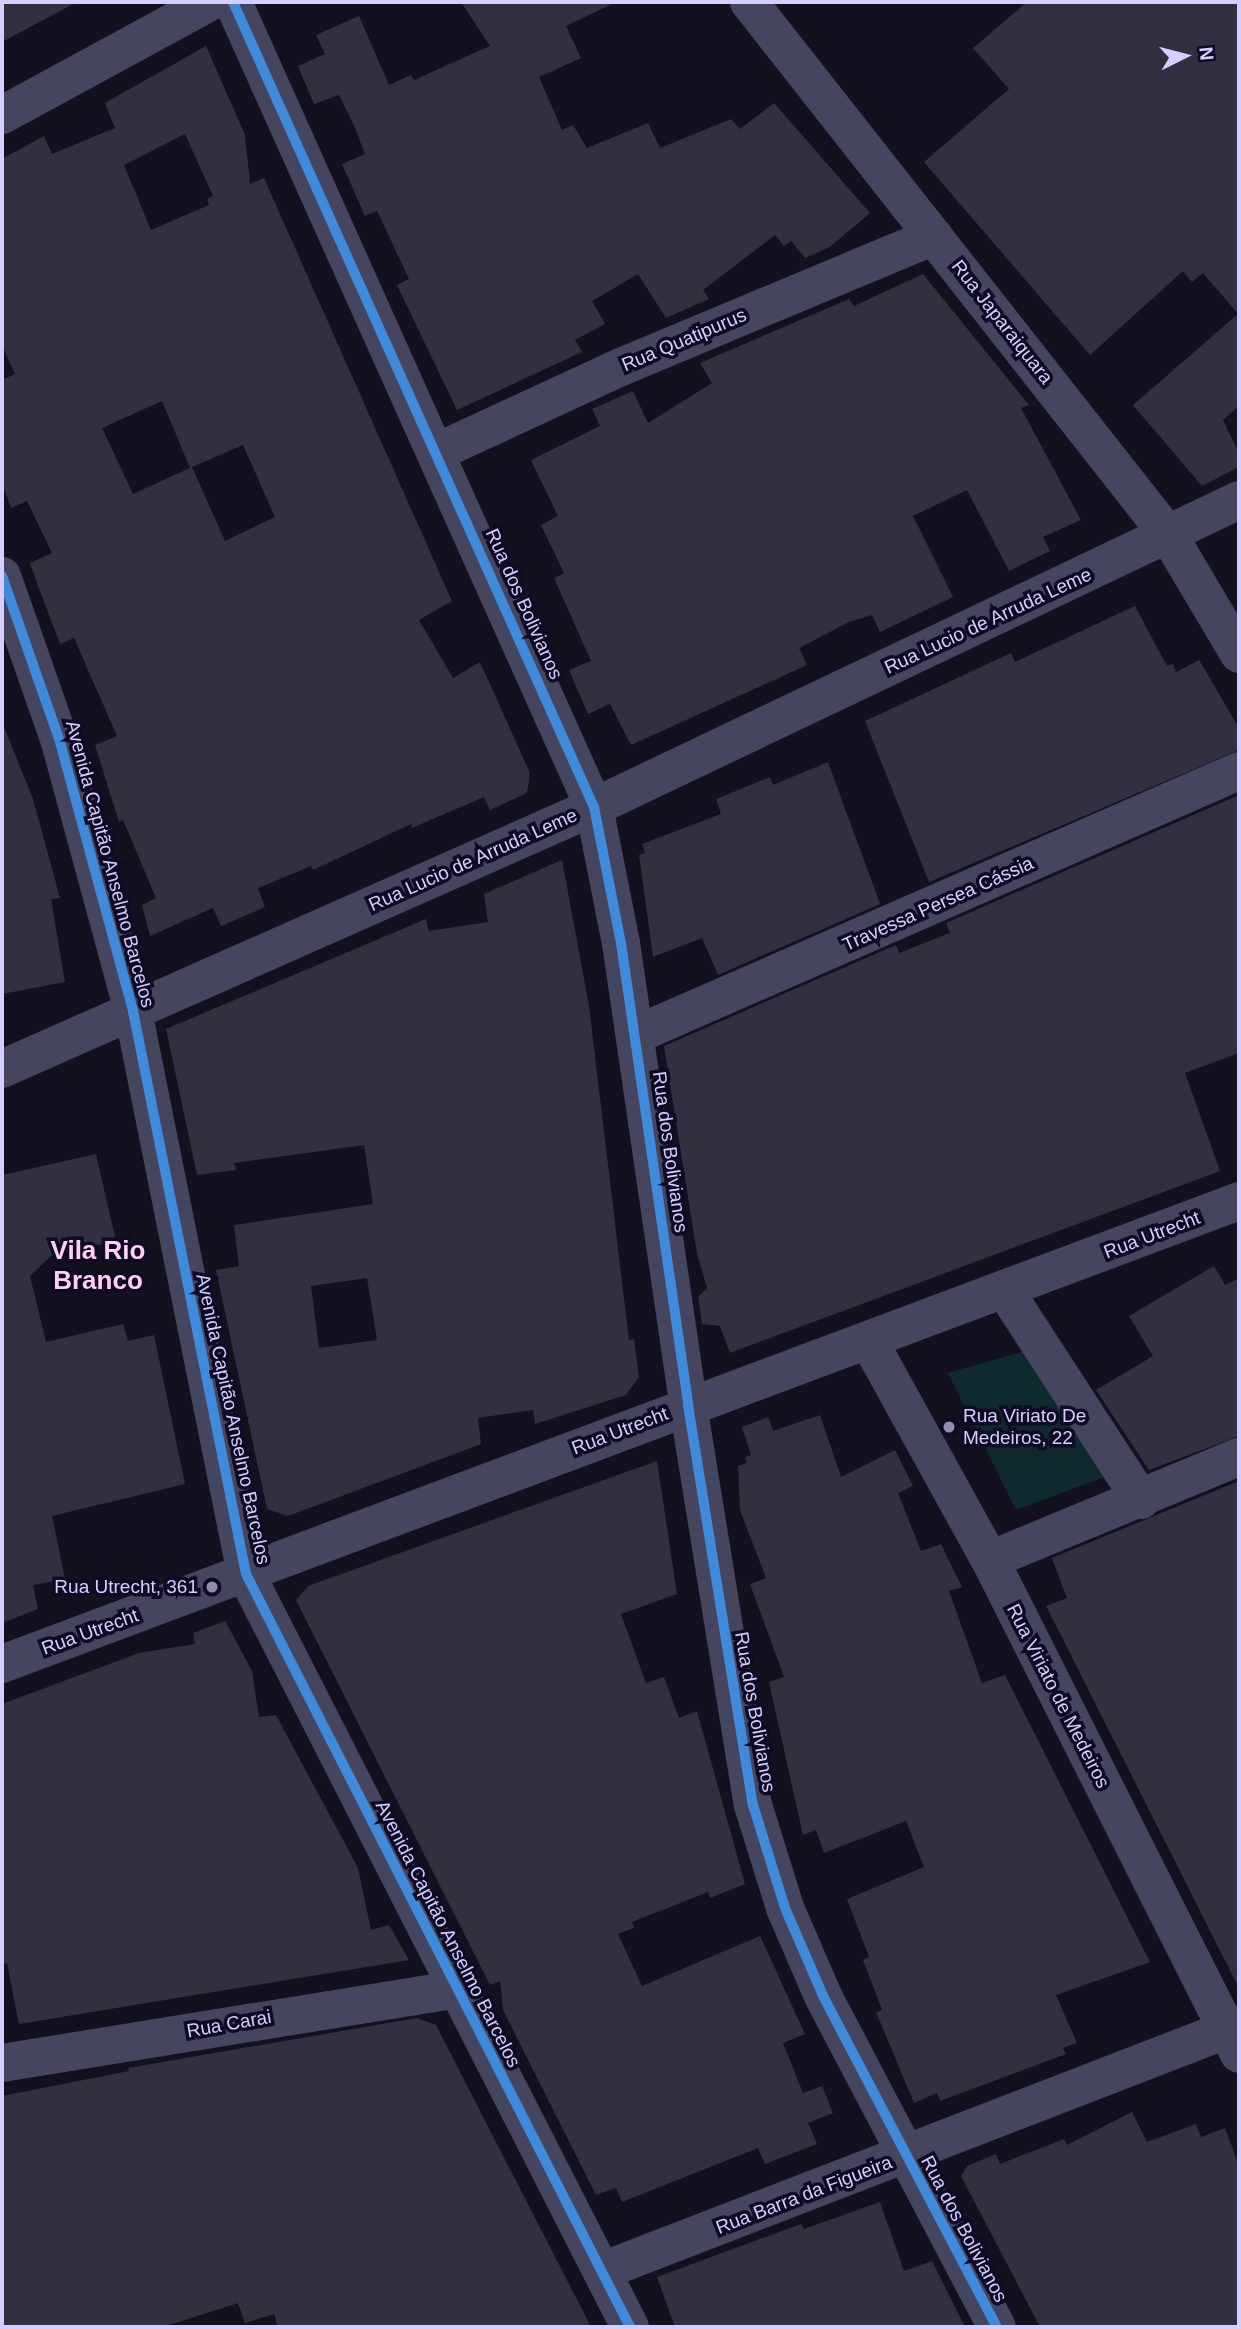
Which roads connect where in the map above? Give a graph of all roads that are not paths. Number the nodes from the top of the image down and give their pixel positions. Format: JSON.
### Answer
{"nodes":[{"id":1,"x":210,"y":2,"type":"edge"},
{"id":2,"x":233,"y":2,"type":"edge"},
{"id":3,"x":749,"y":2,"type":"edge"},
{"id":4,"x":2,"y":115,"type":"edge"},
{"id":5,"x":934,"y":236,"type":"junction"},
{"id":6,"x":437,"y":452,"type":"junction"},
{"id":7,"x":1239,"y":500,"type":"edge"},
{"id":8,"x":1169,"y":536,"type":"junction"},
{"id":9,"x":2,"y":576,"type":"edge"},
{"id":10,"x":1239,"y":654,"type":"edge"},
{"id":11,"x":1239,"y":771,"type":"edge"},
{"id":12,"x":594,"y":807,"type":"junction"},
{"id":13,"x":133,"y":1011,"type":"junction"},
{"id":14,"x":635,"y":1035,"type":"junction"},
{"id":15,"x":2,"y":1069,"type":"edge"},
{"id":16,"x":1239,"y":1201,"type":"edge"},
{"id":17,"x":1006,"y":1292,"type":"junction"},
{"id":18,"x":870,"y":1342,"type":"junction"},
{"id":19,"x":688,"y":1405,"type":"junction"},
{"id":20,"x":1239,"y":1457,"type":"edge"},
{"id":21,"x":1141,"y":1500,"type":"junction"},
{"id":22,"x":990,"y":1560,"type":"junction"},
{"id":23,"x":246,"y":1574,"type":"junction"},
{"id":24,"x":2,"y":1664,"type":"edge"},
{"id":25,"x":457,"y":1989,"type":"junction"},
{"id":26,"x":1235,"y":2036,"type":"edge"},
{"id":27,"x":2,"y":2063,"type":"edge"},
{"id":28,"x":905,"y":2156,"type":"junction"},
{"id":29,"x":602,"y":2271,"type":"junction"},
{"id":30,"x":630,"y":2327,"type":"edge"},
{"id":31,"x":997,"y":2327,"type":"edge"}],
"edges":[{"from":1,"to":4,"type":"street"},
{"from":2,"to":6,"type":"street","name":"Rua dos Bolivianos"},
{"from":3,"to":5,"type":"street","name":"Rua Japaraiquara"},
{"from":5,"to":6,"type":"street","name":"Rua Quatipurus"},
{"from":5,"to":8,"type":"street","name":"Rua Japaraiquara"},
{"from":6,"to":12,"type":"street","name":"Rua dos Bolivianos"},
{"from":7,"to":8,"type":"street","name":"Rua Lucio de Arruda Leme"},
{"from":8,"to":10,"type":"street","name":"Rua Japaraiquara"},
{"from":8,"to":12,"type":"street","name":"Rua Lucio de Arruda Leme"},
{"from":9,"to":13,"type":"street","name":"Avenida Capitão Anselmo Barcelos"},
{"from":11,"to":14,"type":"street","name":"Travessa Persea Cássia"},
{"from":12,"to":13,"type":"street","name":"Rua Lucio de Arruda Leme"},
{"from":12,"to":14,"type":"street","name":"Rua dos Bolivianos"},
{"from":13,"to":15,"type":"street","name":"Rua Lucio de Arruda Leme"},
{"from":13,"to":23,"type":"street","name":"Avenida Capitão Anselmo Barcelos"},
{"from":14,"to":19,"type":"street","name":"Rua dos Bolivianos"},
{"from":16,"to":17,"type":"street","name":"Rua Utrecht"},
{"from":17,"to":18,"type":"street","name":"Rua Utrecht"},
{"from":17,"to":21,"type":"street"},
{"from":18,"to":19,"type":"street","name":"Rua Utrecht"},
{"from":18,"to":22,"type":"street","name":"Rua Viriato de Medeiros"},
{"from":19,"to":23,"type":"street","name":"Rua Utrecht"},
{"from":19,"to":28,"type":"street","name":"Rua dos Bolivianos"},
{"from":20,"to":21,"type":"street"},
{"from":21,"to":22,"type":"street"},
{"from":22,"to":26,"type":"street","name":"Rua Viriato de Medeiros"},
{"from":23,"to":24,"type":"street","name":"Rua Utrecht"},
{"from":23,"to":25,"type":"street","name":"Avenida Capitão Anselmo Barcelos"},
{"from":25,"to":27,"type":"street","name":"Rua Carai"},
{"from":25,"to":29,"type":"street","name":"Avenida Capitão Anselmo Barcelos"},
{"from":26,"to":28,"type":"street","name":"Rua Barra da Figueira"},
{"from":28,"to":29,"type":"street","name":"Rua Barra da Figueira"},
{"from":28,"to":31,"type":"street","name":"Rua dos Bolivianos"},
{"from":29,"to":30,"type":"street","name":"Avenida Capitão Anselmo Barcelos"}]}
